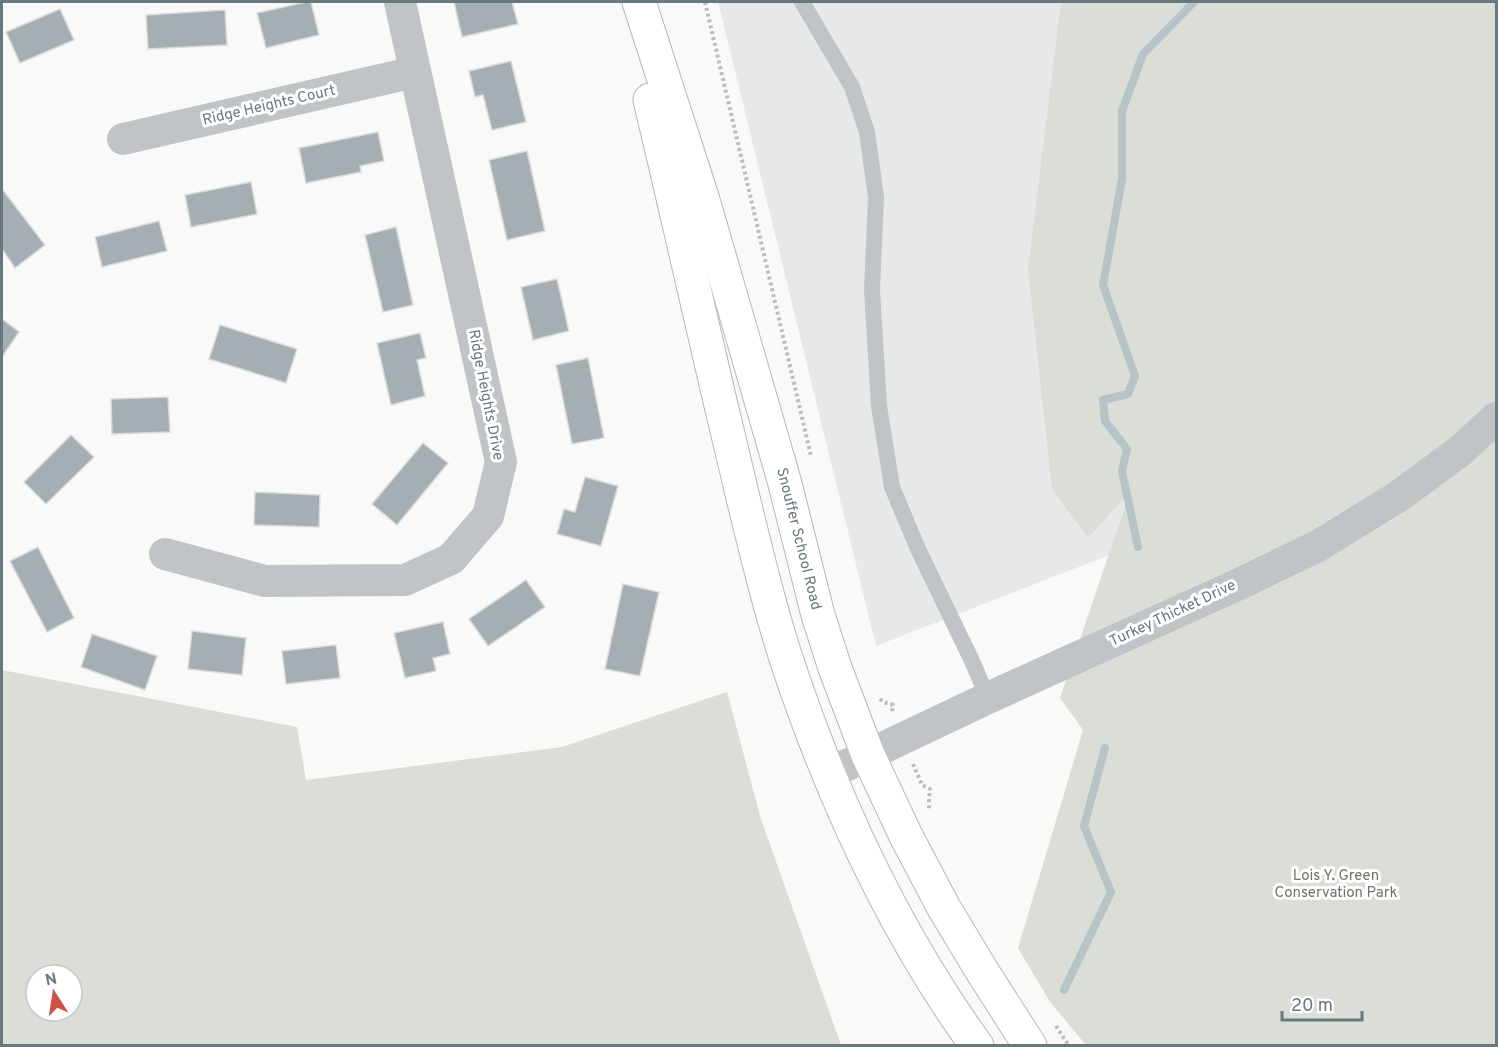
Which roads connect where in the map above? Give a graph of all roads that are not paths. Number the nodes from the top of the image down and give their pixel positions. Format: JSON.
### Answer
{"nodes":[{"id":1,"x":400,"y":2,"type":"edge"},
{"id":2,"x":627,"y":2,"type":"edge"},
{"id":3,"x":639,"y":2,"type":"edge"},
{"id":4,"x":802,"y":2,"type":"edge"},
{"id":5,"x":415,"y":72,"type":"junction"},
{"id":6,"x":123,"y":139,"type":"dead end"},
{"id":7,"x":1497,"y":418,"type":"edge"},
{"id":8,"x":165,"y":554,"type":"dead end"},
{"id":9,"x":988,"y":698,"type":"junction"},
{"id":10,"x":868,"y":755,"type":"junction"},
{"id":11,"x":828,"y":774,"type":"junction"},
{"id":12,"x":977,"y":1046,"type":"edge"},
{"id":13,"x":1030,"y":1046,"type":"edge"}],
"edges":[{"from":1,"to":5,"type":"street","name":"Ridge Heights Drive"},
{"from":2,"to":11,"type":"main road"},
{"from":3,"to":10,"type":"main road","name":"Snouffer School Road"},
{"from":4,"to":9,"type":"lane"},
{"from":5,"to":6,"type":"street","name":"Ridge Heights Court"},
{"from":5,"to":8,"type":"street","name":"Ridge Heights Drive"},
{"from":7,"to":9,"type":"street","name":"Turkey Thicket Drive"},
{"from":9,"to":10,"type":"street","name":"Turkey Thicket Drive"},
{"from":10,"to":11,"type":"street","name":"Turkey Thicket Drive"},
{"from":10,"to":13,"type":"main road","name":"Snouffer School Road"},
{"from":11,"to":12,"type":"main road"}]}
